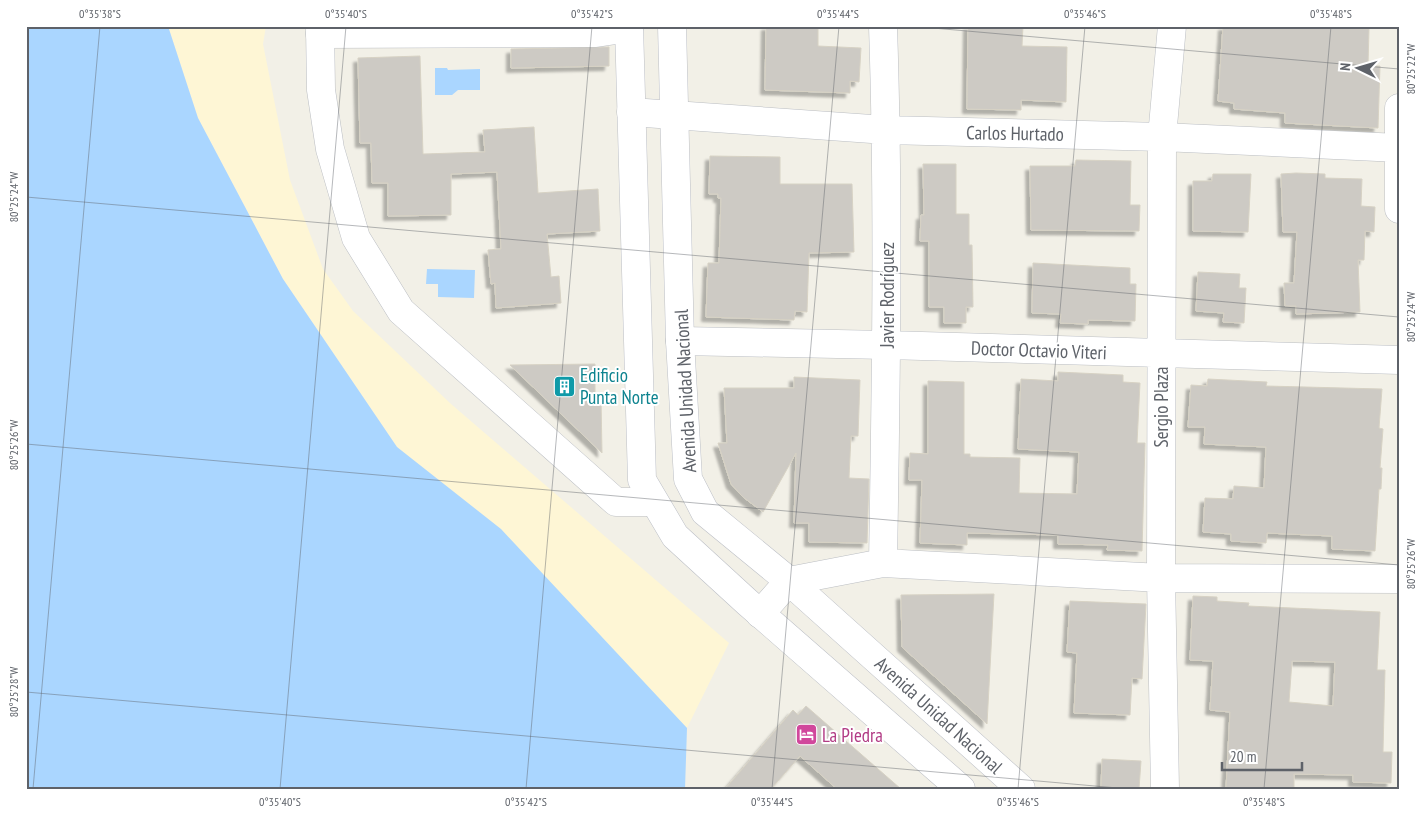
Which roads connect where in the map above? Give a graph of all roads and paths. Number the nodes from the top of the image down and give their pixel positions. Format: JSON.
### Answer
{"nodes":[{"id":1,"x":672,"y":26,"type":"edge"},
{"id":2,"x":883,"y":26,"type":"edge"},
{"id":3,"x":1172,"y":26,"type":"edge"},
{"id":4,"x":629,"y":27,"type":"edge"},
{"id":5,"x":320,"y":30,"type":"edge"},
{"id":6,"x":1399,"y":108,"type":"edge"},
{"id":7,"x":631,"y":112,"type":"junction"},
{"id":8,"x":675,"y":114,"type":"junction"},
{"id":9,"x":886,"y":130,"type":"junction"},
{"id":10,"x":1162,"y":137,"type":"junction"},
{"id":11,"x":1398,"y":148,"type":"edge"},
{"id":12,"x":1399,"y":209,"type":"edge"},
{"id":13,"x":680,"y":341,"type":"junction"},
{"id":14,"x":887,"y":345,"type":"junction"},
{"id":15,"x":1161,"y":354,"type":"junction"},
{"id":16,"x":1399,"y":360,"type":"edge"},
{"id":17,"x":654,"y":502,"type":"junction"},
{"id":18,"x":883,"y":563,"type":"junction"},
{"id":19,"x":1161,"y":578,"type":"junction"},
{"id":20,"x":1399,"y":579,"type":"edge"},
{"id":21,"x":789,"y":581,"type":"junction"},
{"id":22,"x":760,"y":614,"type":"junction"},
{"id":23,"x":961,"y":789,"type":"edge"},
{"id":24,"x":1021,"y":789,"type":"edge"},
{"id":25,"x":1165,"y":789,"type":"edge"}],
"edges":[{"from":1,"to":8,"type":"street","name":"Avenida Unidad Nacional"},
{"from":2,"to":9,"type":"street","name":"Javier Rodríguez"},
{"from":3,"to":10,"type":"street","name":"Sergio Plaza"},
{"from":4,"to":5,"type":"street"},
{"from":4,"to":7,"type":"street"},
{"from":5,"to":17,"type":"street"},
{"from":6,"to":11,"type":"street"},
{"from":7,"to":8,"type":"street","name":"Carlos Hurtado"},
{"from":7,"to":17,"type":"street"},
{"from":8,"to":9,"type":"street","name":"Carlos Hurtado"},
{"from":8,"to":13,"type":"street","name":"Avenida Unidad Nacional"},
{"from":9,"to":10,"type":"street","name":"Carlos Hurtado"},
{"from":9,"to":14,"type":"street","name":"Javier Rodríguez"},
{"from":10,"to":11,"type":"street","name":"Carlos Hurtado"},
{"from":10,"to":15,"type":"street","name":"Sergio Plaza"},
{"from":11,"to":12,"type":"street"},
{"from":13,"to":14,"type":"street","name":"Doctor Octavio Viteri"},
{"from":13,"to":21,"type":"street","name":"Avenida Unidad Nacional"},
{"from":14,"to":15,"type":"street","name":"Doctor Octavio Viteri"},
{"from":14,"to":18,"type":"street","name":"Javier Rodríguez"},
{"from":15,"to":16,"type":"street","name":"Doctor Octavio Viteri"},
{"from":15,"to":19,"type":"street","name":"Sergio Plaza"},
{"from":17,"to":22,"type":"street"},
{"from":18,"to":19,"type":"street"},
{"from":18,"to":21,"type":"street"},
{"from":19,"to":20,"type":"street"},
{"from":19,"to":25,"type":"street","name":"Sergio Plaza"},
{"from":21,"to":22,"type":"street"},
{"from":21,"to":24,"type":"street","name":"Avenida Unidad Nacional"},
{"from":22,"to":23,"type":"street"}]}
